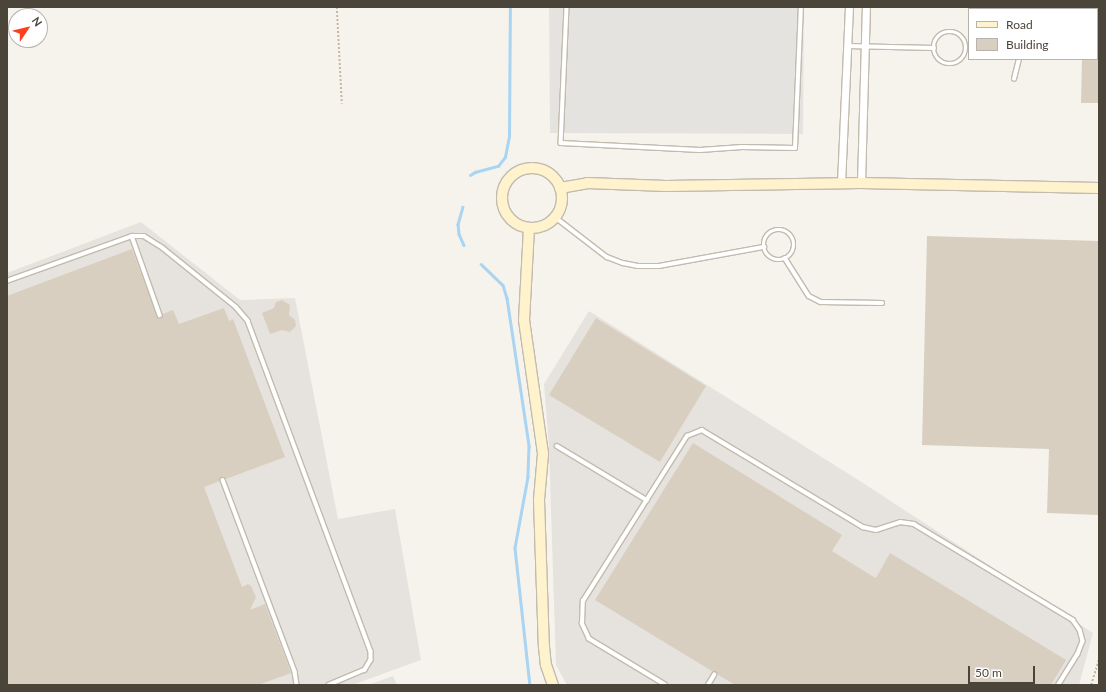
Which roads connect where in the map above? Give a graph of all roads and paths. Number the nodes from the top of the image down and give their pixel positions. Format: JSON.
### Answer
{"nodes":[{"id":1,"x":336,"y":7,"type":"edge"},
{"id":2,"x":568,"y":7,"type":"edge"},
{"id":3,"x":801,"y":7,"type":"edge"},
{"id":4,"x":849,"y":7,"type":"edge"},
{"id":5,"x":866,"y":7,"type":"edge"},
{"id":6,"x":847,"y":46,"type":"junction"},
{"id":7,"x":864,"y":46,"type":"junction"},
{"id":8,"x":934,"y":48,"type":"junction"},
{"id":9,"x":1019,"y":60,"type":"edge"},
{"id":10,"x":1014,"y":79,"type":"dead end"},
{"id":11,"x":342,"y":104,"type":"dead end"},
{"id":12,"x":841,"y":183,"type":"junction"},
{"id":13,"x":861,"y":183,"type":"junction"},
{"id":14,"x":560,"y":188,"type":"junction"},
{"id":15,"x":1099,"y":188,"type":"edge"},
{"id":16,"x":556,"y":217,"type":"junction"},
{"id":17,"x":529,"y":228,"type":"junction"},
{"id":18,"x":132,"y":236,"type":"junction"},
{"id":19,"x":764,"y":247,"type":"junction"},
{"id":20,"x":785,"y":258,"type":"junction"},
{"id":21,"x":7,"y":282,"type":"edge"},
{"id":22,"x":882,"y":303,"type":"dead end"},
{"id":23,"x":160,"y":315,"type":"dead end"},
{"id":24,"x":557,"y":446,"type":"dead end"},
{"id":25,"x":223,"y":480,"type":"dead end"},
{"id":26,"x":646,"y":500,"type":"junction"},
{"id":27,"x":1099,"y":659,"type":"edge"},
{"id":28,"x":714,"y":675,"type":"dead end"},
{"id":29,"x":297,"y":685,"type":"edge"},
{"id":30,"x":329,"y":685,"type":"edge"},
{"id":31,"x":553,"y":685,"type":"edge"},
{"id":32,"x":665,"y":685,"type":"edge"},
{"id":33,"x":708,"y":685,"type":"edge"},
{"id":34,"x":1060,"y":685,"type":"edge"},
{"id":35,"x":1091,"y":685,"type":"edge"}],
"edges":[{"from":1,"to":11,"type":"path"},
{"from":2,"to":3,"type":"lane"},
{"from":4,"to":6,"type":"street"},
{"from":5,"to":7,"type":"street"},
{"from":6,"to":7,"type":"lane"},
{"from":6,"to":12,"type":"street"},
{"from":7,"to":8,"type":"lane"},
{"from":7,"to":13,"type":"street"},
{"from":8,"to":8,"type":"lane"},
{"from":9,"to":10,"type":"lane"},
{"from":12,"to":13,"type":"street"},
{"from":12,"to":14,"type":"street"},
{"from":13,"to":15,"type":"street"},
{"from":14,"to":16,"type":"street"},
{"from":14,"to":17,"type":"street"},
{"from":16,"to":17,"type":"street"},
{"from":16,"to":19,"type":"lane"},
{"from":17,"to":31,"type":"street"},
{"from":18,"to":21,"type":"lane"},
{"from":18,"to":23,"type":"lane"},
{"from":18,"to":30,"type":"lane"},
{"from":19,"to":20,"type":"lane"},
{"from":19,"to":20,"type":"lane"},
{"from":20,"to":22,"type":"lane"},
{"from":24,"to":26,"type":"lane"},
{"from":25,"to":29,"type":"lane"},
{"from":26,"to":32,"type":"lane"},
{"from":26,"to":34,"type":"lane"},
{"from":27,"to":35,"type":"path"},
{"from":28,"to":33,"type":"lane"}]}
